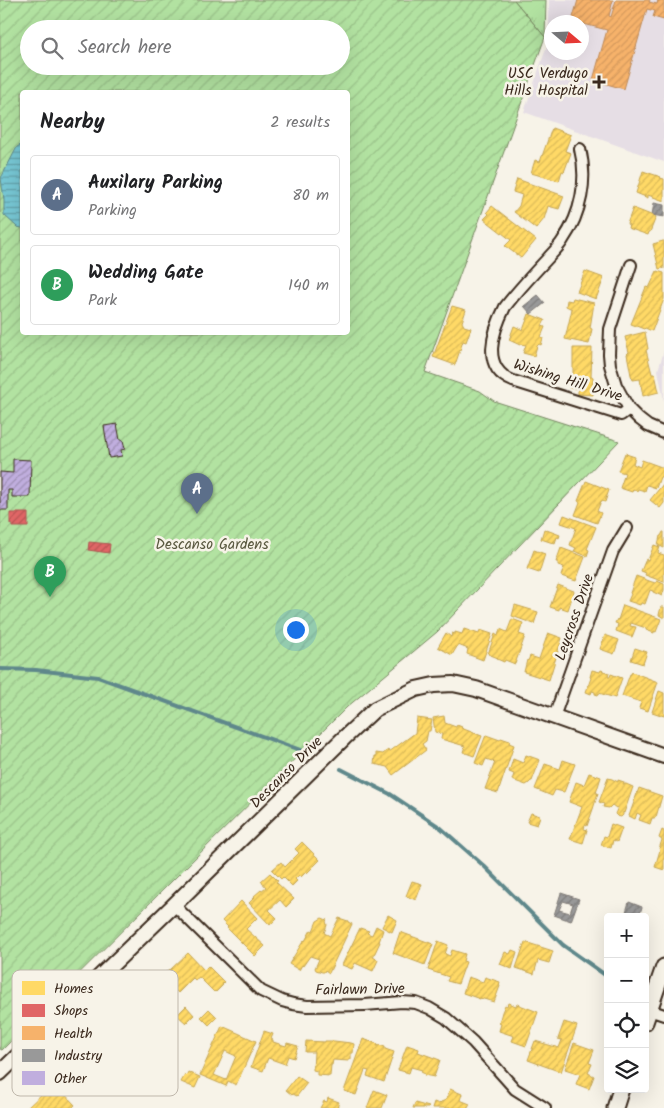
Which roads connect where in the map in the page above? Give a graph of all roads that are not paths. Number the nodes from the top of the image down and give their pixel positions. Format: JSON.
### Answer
{"nodes":[{"id":1,"x":580,"y":149,"type":"dead end"},
{"id":2,"x":630,"y":265,"type":"dead end"},
{"id":3,"x":629,"y":410,"type":"junction"},
{"id":4,"x":664,"y":433,"type":"edge"},
{"id":5,"x":627,"y":528,"type":"dead end"},
{"id":6,"x":554,"y":718,"type":"junction"},
{"id":7,"x":664,"y":756,"type":"edge"},
{"id":8,"x":174,"y":905,"type":"junction"},
{"id":9,"x":664,"y":968,"type":"edge"},
{"id":10,"x":107,"y":970,"type":"edge"},
{"id":11,"x":653,"y":1016,"type":"edge"},
{"id":12,"x":12,"y":1061,"type":"edge"},
{"id":13,"x":0,"y":1073,"type":"edge"},
{"id":14,"x":620,"y":1093,"type":"edge"},
{"id":15,"x":545,"y":1108,"type":"edge"},
{"id":16,"x":614,"y":1108,"type":"edge"}],
"edges":[{"from":1,"to":3,"type":"street","name":"Wishing Hill Drive"},
{"from":2,"to":3,"type":"street"},
{"from":3,"to":4,"type":"street","name":"Wishing Hill Drive"},
{"from":5,"to":6,"type":"street","name":"Leycross Drive"},
{"from":6,"to":7,"type":"street","name":"Descanso Drive"},
{"from":6,"to":8,"type":"street","name":"Descanso Drive"},
{"from":8,"to":10,"type":"street","name":"Descanso Drive"},
{"from":8,"to":15,"type":"street","name":"Fairlawn Drive"},
{"from":9,"to":11,"type":"main road"},
{"from":12,"to":13,"type":"street","name":"Descanso Drive"},
{"from":14,"to":16,"type":"main road"}]}
